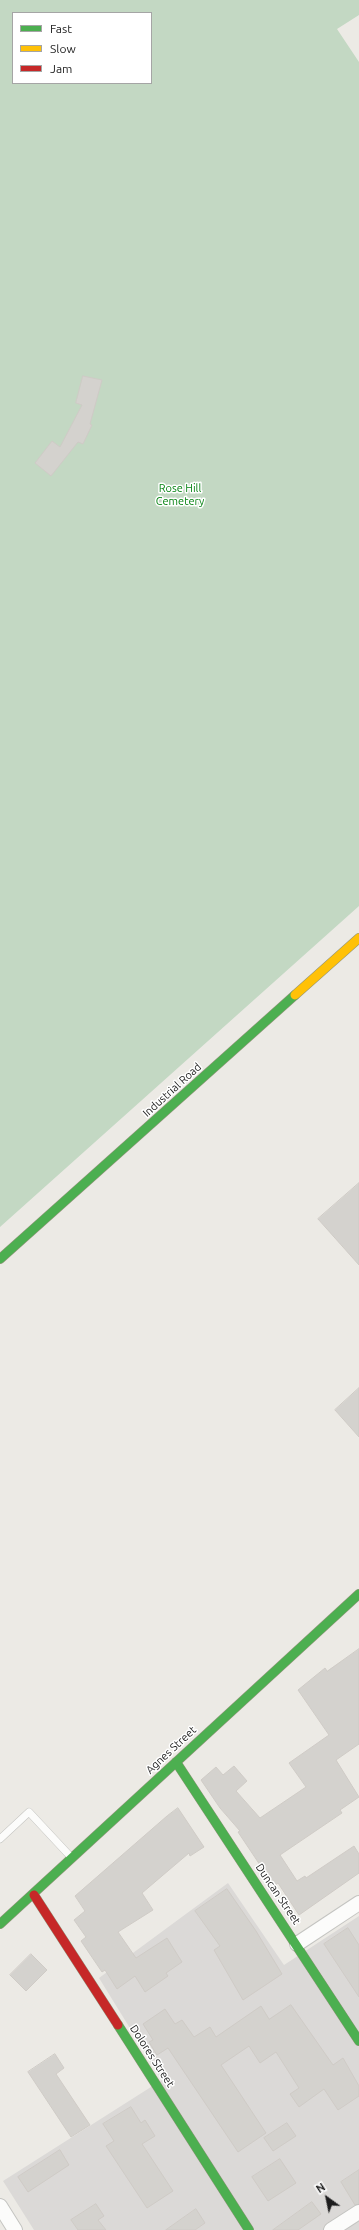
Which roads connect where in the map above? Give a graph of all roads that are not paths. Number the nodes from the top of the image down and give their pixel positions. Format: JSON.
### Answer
{"nodes":[{"id":1,"x":359,"y":938,"type":"edge"},
{"id":2,"x":0,"y":1259,"type":"edge"},
{"id":3,"x":359,"y":1594,"type":"edge"},
{"id":4,"x":176,"y":1762,"type":"junction"},
{"id":5,"x":0,"y":1839,"type":"edge"},
{"id":6,"x":72,"y":1859,"type":"junction"},
{"id":7,"x":34,"y":1894,"type":"junction"},
{"id":8,"x":359,"y":1903,"type":"edge"},
{"id":9,"x":0,"y":1924,"type":"edge"},
{"id":10,"x":297,"y":1944,"type":"junction"},
{"id":11,"x":359,"y":2041,"type":"edge"},
{"id":12,"x":0,"y":2206,"type":"edge"},
{"id":13,"x":359,"y":2212,"type":"edge"},
{"id":14,"x":15,"y":2230,"type":"edge"},
{"id":15,"x":249,"y":2230,"type":"edge"},
{"id":16,"x":330,"y":2230,"type":"edge"}],
"edges":[{"from":1,"to":2,"type":"street","name":"Industrial Road"},
{"from":3,"to":4,"type":"street","name":"Agnes Street"},
{"from":4,"to":6,"type":"street","name":"Agnes Street"},
{"from":4,"to":10,"type":"street","name":"Duncan Street"},
{"from":5,"to":6,"type":"lane"},
{"from":6,"to":7,"type":"street","name":"Agnes Street"},
{"from":7,"to":9,"type":"street","name":"Agnes Street"},
{"from":7,"to":15,"type":"street","name":"Dolores Street"},
{"from":8,"to":10,"type":"street"},
{"from":10,"to":11,"type":"street","name":"Duncan Street"},
{"from":12,"to":14,"type":"street"},
{"from":13,"to":16,"type":"street"}]}
